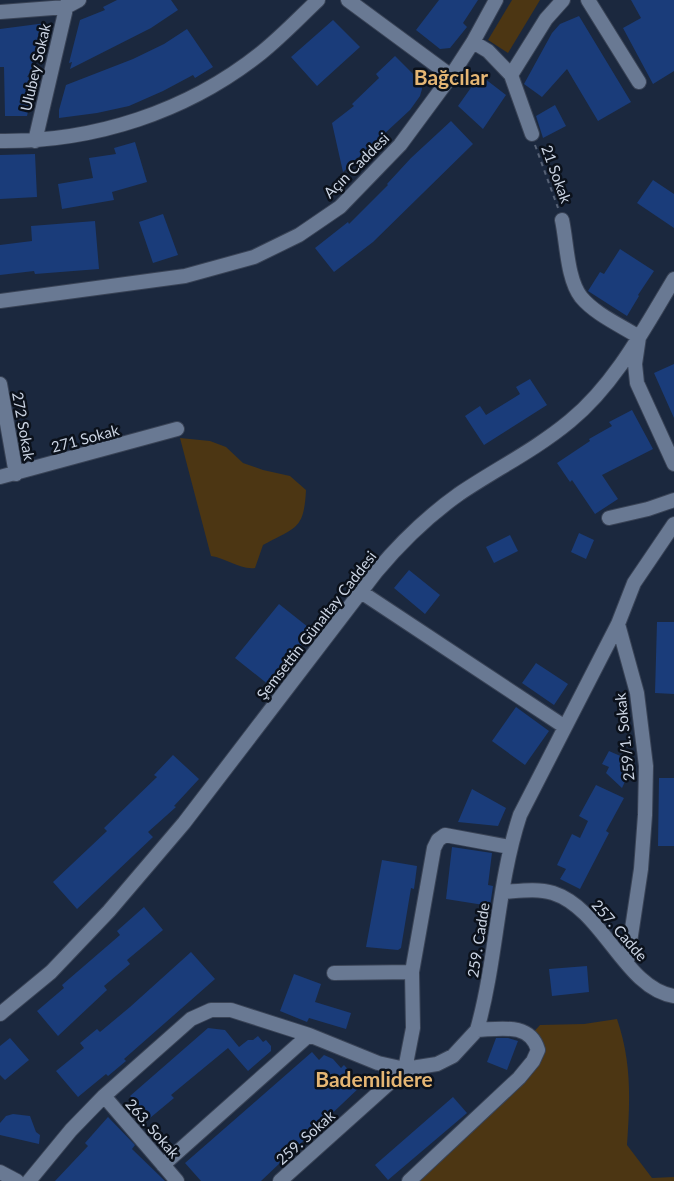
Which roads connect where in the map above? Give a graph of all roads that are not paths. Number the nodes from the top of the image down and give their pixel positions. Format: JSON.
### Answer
{"nodes":[{"id":1,"x":318,"y":0,"type":"edge"},
{"id":2,"x":348,"y":0,"type":"edge"},
{"id":3,"x":496,"y":0,"type":"edge"},
{"id":4,"x":563,"y":0,"type":"edge"},
{"id":5,"x":588,"y":0,"type":"edge"},
{"id":6,"x":71,"y":2,"type":"edge"},
{"id":7,"x":0,"y":12,"type":"edge"},
{"id":8,"x":473,"y":42,"type":"junction"},
{"id":9,"x":511,"y":75,"type":"junction"},
{"id":10,"x":451,"y":76,"type":"junction"},
{"id":11,"x":639,"y":82,"type":"dead end"},
{"id":12,"x":532,"y":134,"type":"road end"},
{"id":13,"x":0,"y":141,"type":"edge"},
{"id":14,"x":34,"y":141,"type":"junction"},
{"id":15,"x":562,"y":220,"type":"road end"},
{"id":16,"x":674,"y":279,"type":"edge"},
{"id":17,"x":0,"y":301,"type":"edge"},
{"id":18,"x":639,"y":337,"type":"junction"},
{"id":19,"x":0,"y":385,"type":"edge"},
{"id":20,"x":177,"y":429,"type":"dead end"},
{"id":21,"x":674,"y":464,"type":"edge"},
{"id":22,"x":16,"y":474,"type":"junction"},
{"id":23,"x":0,"y":477,"type":"edge"},
{"id":24,"x":674,"y":500,"type":"edge"},
{"id":25,"x":609,"y":518,"type":"dead end"},
{"id":26,"x":674,"y":524,"type":"edge"},
{"id":27,"x":361,"y":592,"type":"junction"},
{"id":28,"x":618,"y":624,"type":"junction"},
{"id":29,"x":565,"y":727,"type":"junction"},
{"id":30,"x":510,"y":847,"type":"junction"},
{"id":31,"x":503,"y":892,"type":"junction"},
{"id":32,"x":627,"y":962,"type":"junction"},
{"id":33,"x":412,"y":972,"type":"junction"},
{"id":34,"x":334,"y":973,"type":"dead end"},
{"id":35,"x":674,"y":996,"type":"edge"},
{"id":36,"x":0,"y":1014,"type":"edge"},
{"id":37,"x":477,"y":1030,"type":"junction"},
{"id":38,"x":309,"y":1035,"type":"junction"},
{"id":39,"x":405,"y":1069,"type":"junction"},
{"id":40,"x":104,"y":1096,"type":"junction"},
{"id":41,"x":163,"y":1165,"type":"junction"},
{"id":42,"x":0,"y":1172,"type":"edge"},
{"id":43,"x":17,"y":1181,"type":"edge"},
{"id":44,"x":29,"y":1181,"type":"edge"},
{"id":45,"x":177,"y":1181,"type":"edge"},
{"id":46,"x":280,"y":1181,"type":"edge"},
{"id":47,"x":409,"y":1181,"type":"edge"}],
"edges":[{"from":1,"to":14,"type":"street"},
{"from":2,"to":10,"type":"street"},
{"from":3,"to":8,"type":"street","name":"Açın Caddesi"},
{"from":4,"to":9,"type":"street"},
{"from":5,"to":11,"type":"street"},
{"from":6,"to":7,"type":"street"},
{"from":6,"to":14,"type":"street","name":"Ulubey Sokak"},
{"from":8,"to":9,"type":"street"},
{"from":8,"to":10,"type":"street","name":"Açın Caddesi"},
{"from":9,"to":12,"type":"street"},
{"from":10,"to":17,"type":"street","name":"Açın Caddesi"},
{"from":13,"to":14,"type":"street"},
{"from":15,"to":18,"type":"street"},
{"from":16,"to":18,"type":"street","name":"Şemsettin Günaltay Caddesi"},
{"from":18,"to":21,"type":"street"},
{"from":18,"to":27,"type":"street","name":"Şemsettin Günaltay Caddesi"},
{"from":19,"to":22,"type":"street","name":"272 Sokak"},
{"from":20,"to":22,"type":"street","name":"271 Sokak"},
{"from":22,"to":23,"type":"street","name":"271 Sokak"},
{"from":24,"to":25,"type":"street"},
{"from":26,"to":28,"type":"street"},
{"from":27,"to":29,"type":"street"},
{"from":27,"to":36,"type":"street","name":"Şemsettin Günaltay Caddesi"},
{"from":28,"to":29,"type":"street","name":"259. Cadde"},
{"from":28,"to":32,"type":"street","name":"259/1. Sokak"},
{"from":29,"to":30,"type":"street","name":"259. Cadde"},
{"from":30,"to":31,"type":"street","name":"259. Cadde"},
{"from":30,"to":33,"type":"street"},
{"from":31,"to":32,"type":"street","name":"257. Cadde"},
{"from":31,"to":37,"type":"street","name":"259. Cadde"},
{"from":32,"to":35,"type":"street","name":"257. Cadde"},
{"from":33,"to":34,"type":"street"},
{"from":33,"to":39,"type":"street"},
{"from":37,"to":39,"type":"street"},
{"from":37,"to":47,"type":"street"},
{"from":38,"to":39,"type":"street"},
{"from":38,"to":40,"type":"street"},
{"from":38,"to":41,"type":"street"},
{"from":39,"to":46,"type":"street","name":"259. Sokak"},
{"from":40,"to":41,"type":"street","name":"263. Sokak"},
{"from":40,"to":44,"type":"street"},
{"from":41,"to":45,"type":"street","name":"263. Sokak"},
{"from":42,"to":43,"type":"street"}]}
